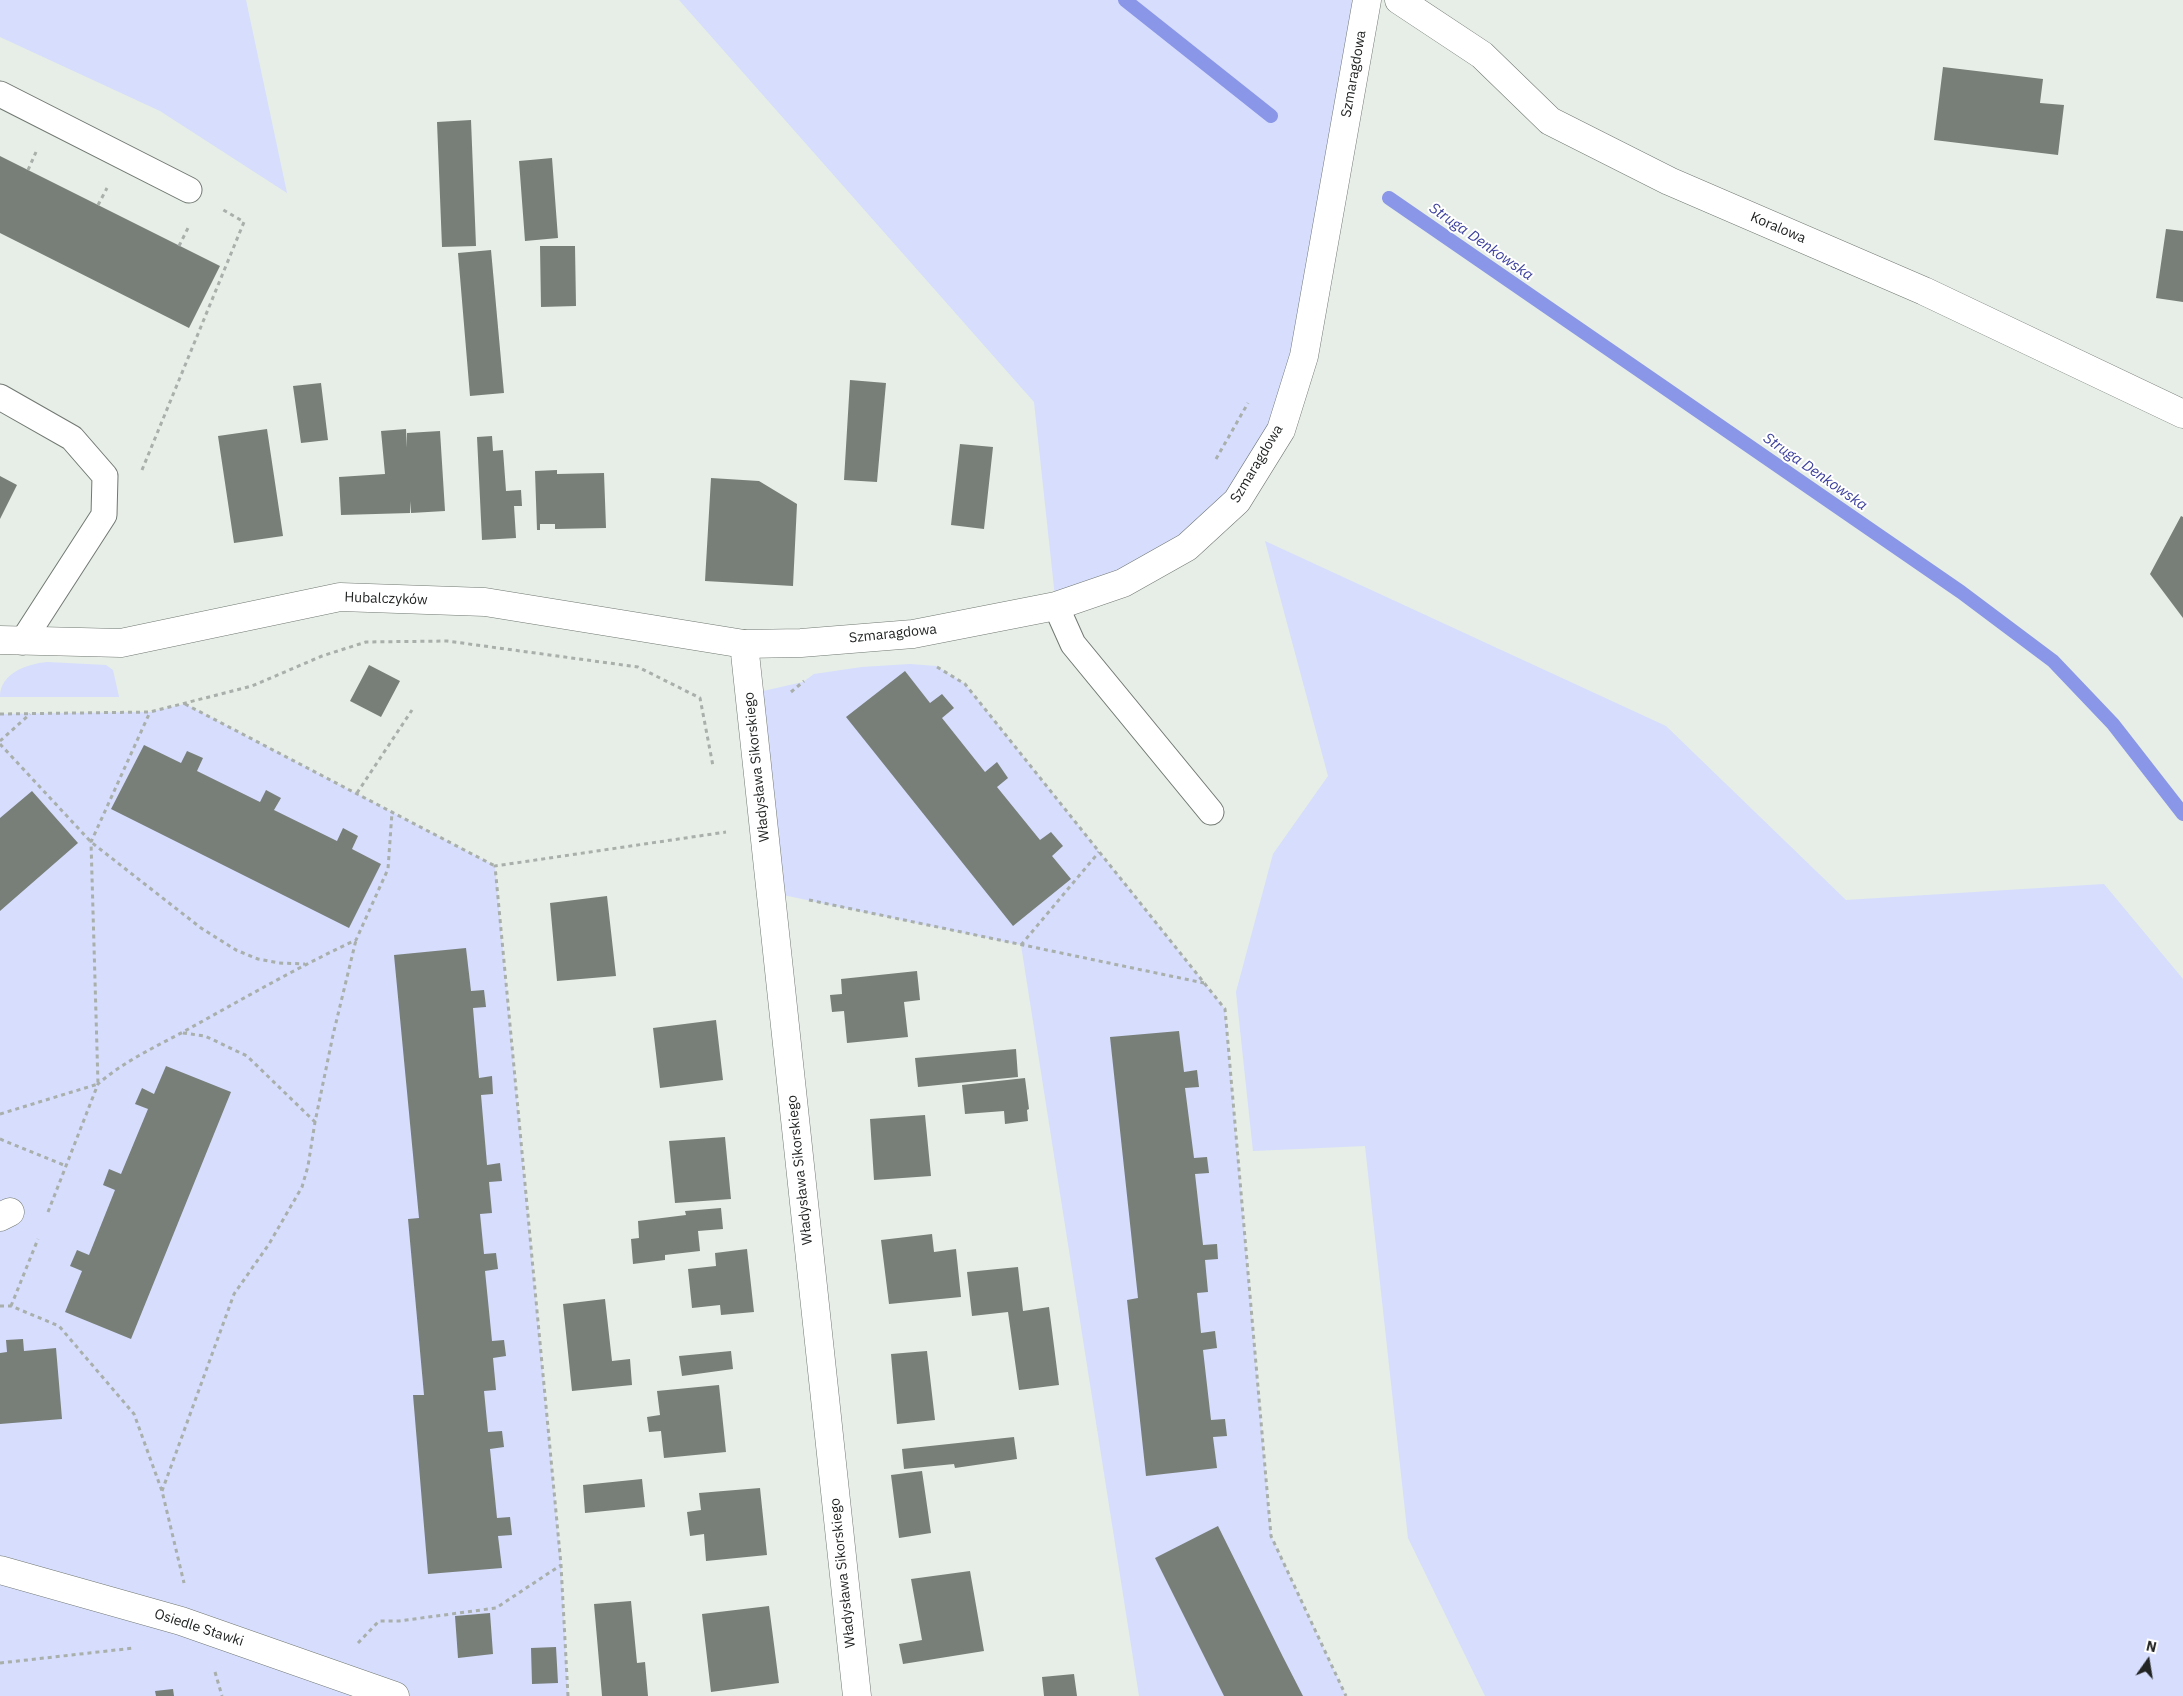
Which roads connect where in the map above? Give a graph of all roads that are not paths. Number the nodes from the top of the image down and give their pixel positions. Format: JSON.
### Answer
{"nodes":[{"id":1,"x":1367,"y":0,"type":"edge"},
{"id":2,"x":1399,"y":0,"type":"edge"},
{"id":3,"x":0,"y":94,"type":"edge"},
{"id":4,"x":189,"y":190,"type":"road end"},
{"id":5,"x":0,"y":397,"type":"edge"},
{"id":6,"x":2183,"y":414,"type":"edge"},
{"id":7,"x":1056,"y":606,"type":"junction"},
{"id":8,"x":11,"y":641,"type":"edge"},
{"id":9,"x":744,"y":644,"type":"junction"},
{"id":10,"x":1211,"y":812,"type":"dead end"},
{"id":11,"x":0,"y":1570,"type":"edge"},
{"id":12,"x":394,"y":1696,"type":"edge"},
{"id":13,"x":857,"y":1696,"type":"edge"}],
"edges":[{"from":1,"to":7,"type":"street","name":"Szmaragdowa"},
{"from":2,"to":6,"type":"street","name":"Koralowa"},
{"from":3,"to":4,"type":"lane"},
{"from":5,"to":8,"type":"lane"},
{"from":7,"to":9,"type":"street","name":"Szmaragdowa"},
{"from":7,"to":10,"type":"lane"},
{"from":8,"to":9,"type":"street","name":"Hubalczyków"},
{"from":9,"to":13,"type":"street","name":"Władysława Sikorskiego"},
{"from":11,"to":12,"type":"street","name":"Osiedle Stawki"}]}
